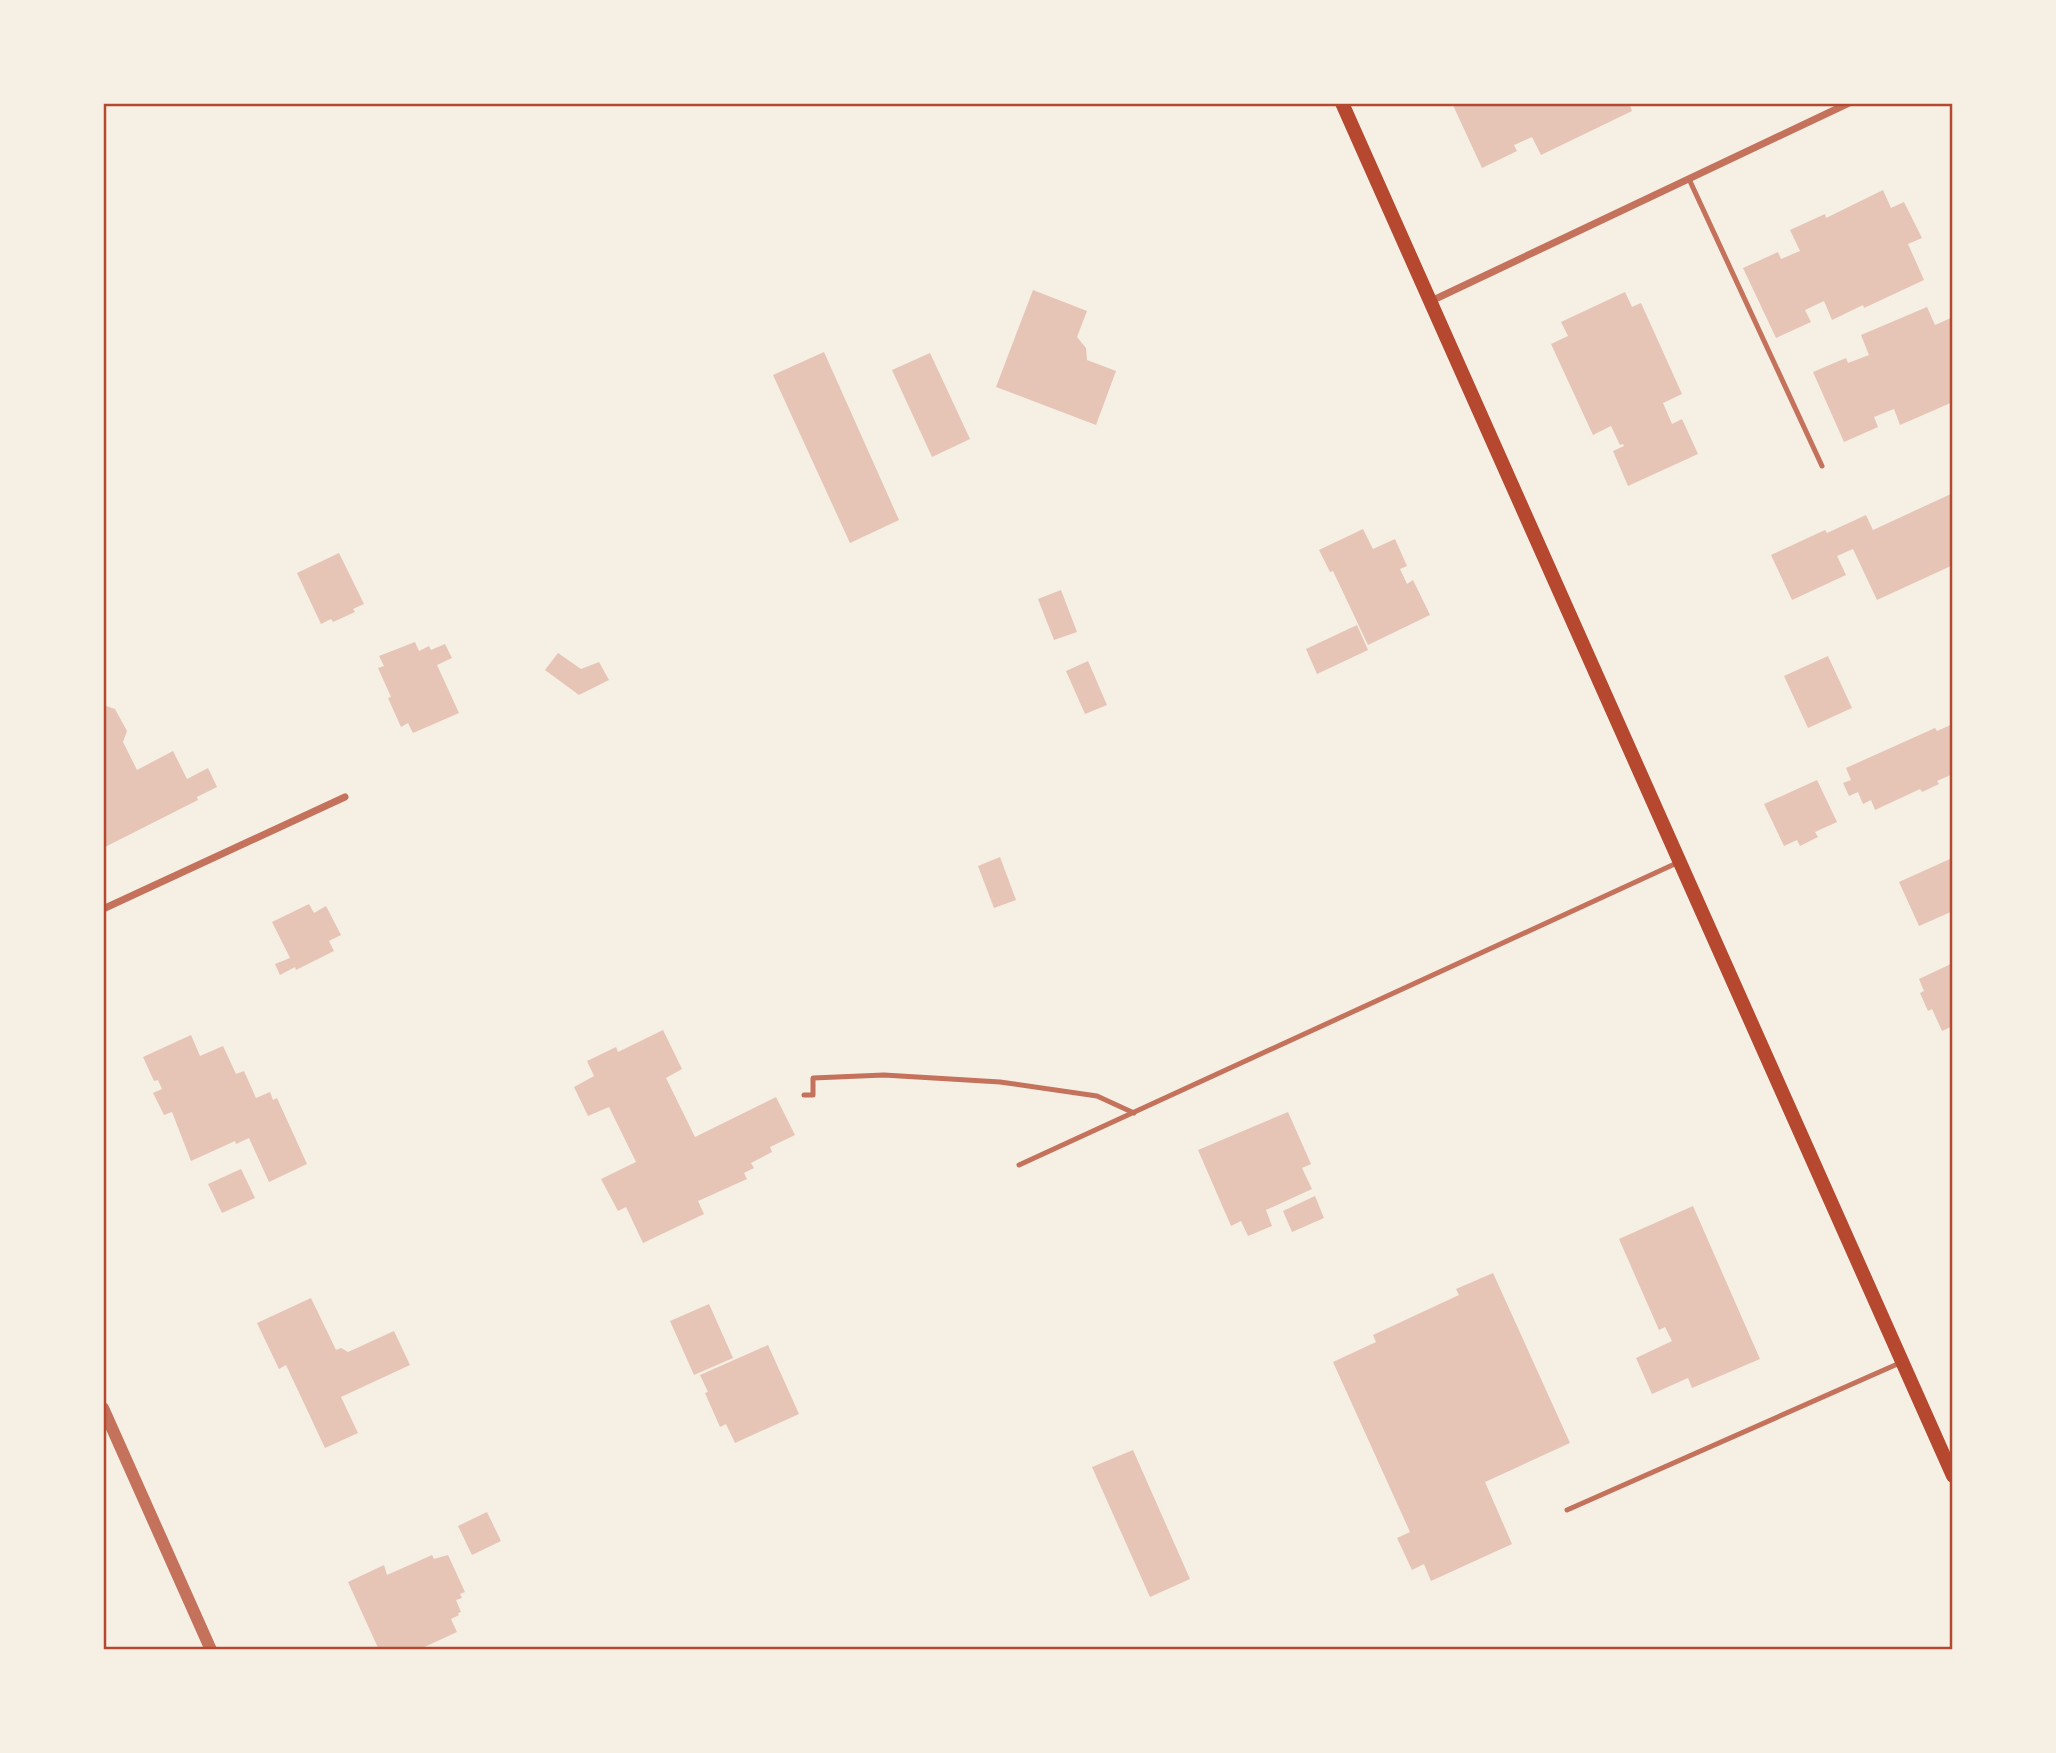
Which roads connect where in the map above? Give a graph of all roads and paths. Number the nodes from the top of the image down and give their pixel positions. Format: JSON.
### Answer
{"nodes":[{"id":1,"x":1342,"y":103,"type":"edge"},
{"id":2,"x":1849,"y":103,"type":"edge"},
{"id":3,"x":1689,"y":179,"type":"junction"},
{"id":4,"x":1429,"y":302,"type":"junction"},
{"id":5,"x":1822,"y":466,"type":"dead end"},
{"id":6,"x":345,"y":797,"type":"dead end"},
{"id":7,"x":1679,"y":862,"type":"junction"},
{"id":8,"x":103,"y":909,"type":"edge"},
{"id":9,"x":804,"y":1095,"type":"dead end"},
{"id":10,"x":1134,"y":1113,"type":"junction"},
{"id":11,"x":1020,"y":1165,"type":"dead end"},
{"id":12,"x":1902,"y":1362,"type":"junction"},
{"id":13,"x":103,"y":1408,"type":"edge"},
{"id":14,"x":1953,"y":1476,"type":"edge"},
{"id":15,"x":1567,"y":1510,"type":"dead end"},
{"id":16,"x":211,"y":1650,"type":"edge"}],
"edges":[{"from":1,"to":4,"type":"main road"},
{"from":2,"to":3,"type":"street"},
{"from":3,"to":4,"type":"street"},
{"from":3,"to":5,"type":"lane"},
{"from":4,"to":7,"type":"main road"},
{"from":6,"to":8,"type":"street"},
{"from":7,"to":10,"type":"lane"},
{"from":7,"to":12,"type":"main road"},
{"from":9,"to":10,"type":"lane"},
{"from":10,"to":11,"type":"lane"},
{"from":12,"to":14,"type":"main road"},
{"from":12,"to":15,"type":"lane"},
{"from":13,"to":16,"type":"street"}]}
